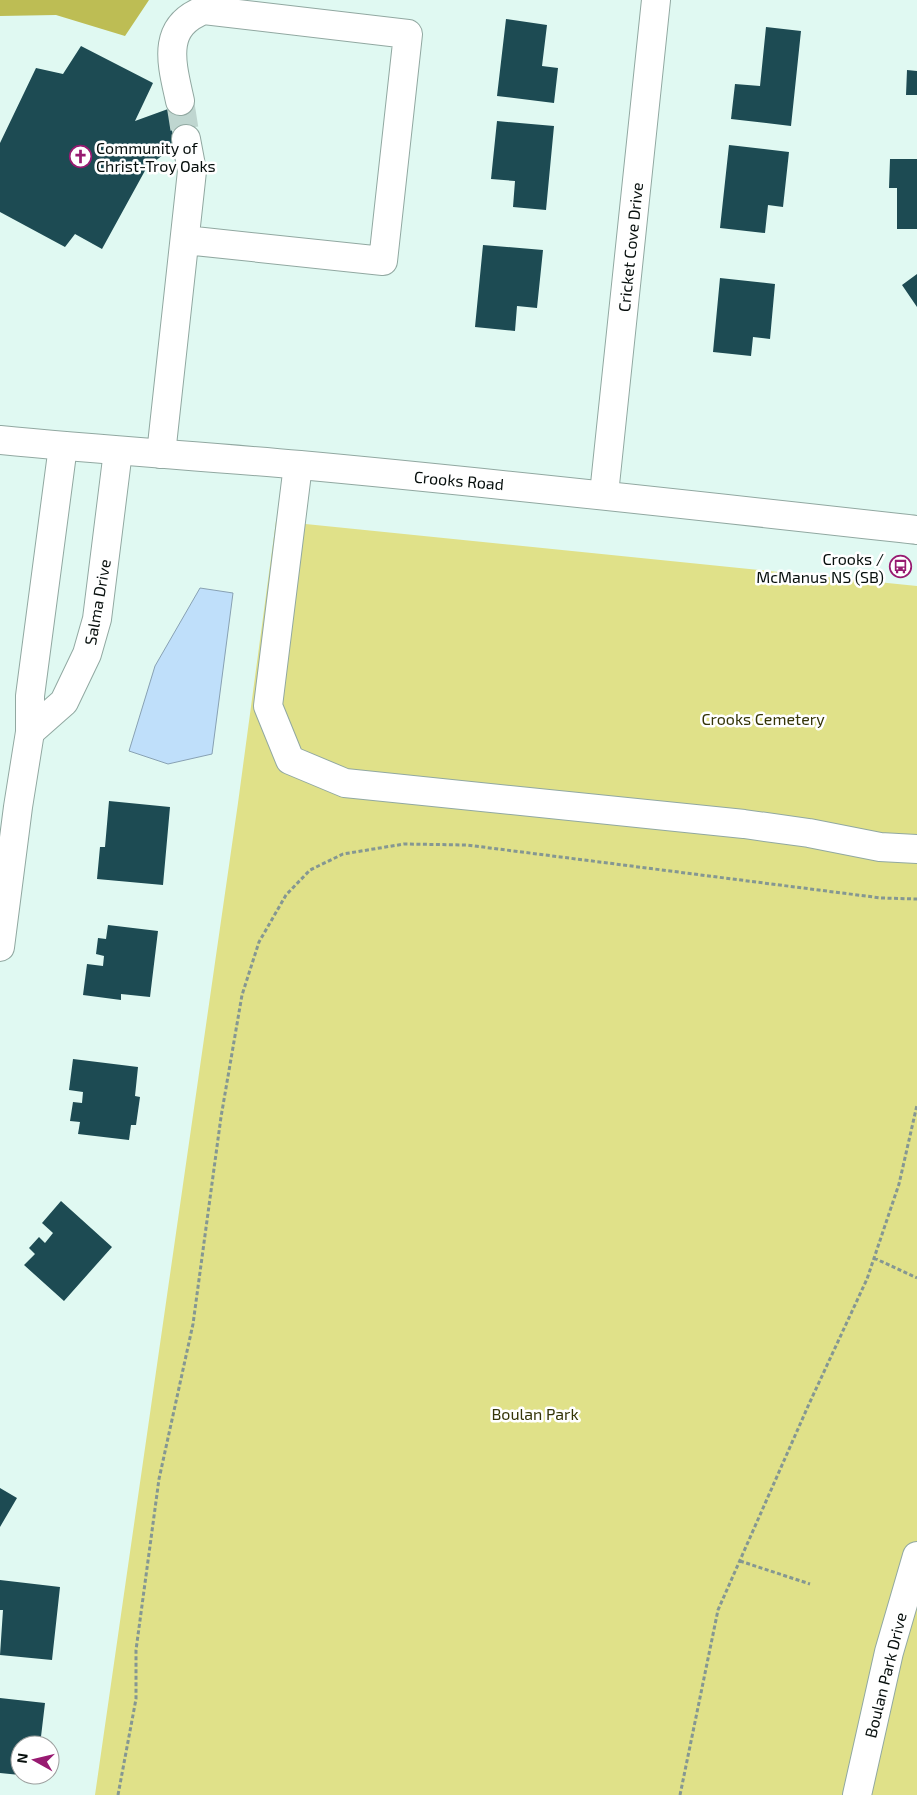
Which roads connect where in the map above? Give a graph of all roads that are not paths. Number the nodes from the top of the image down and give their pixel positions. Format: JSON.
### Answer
{"nodes":[{"id":1,"x":656,"y":0,"type":"edge"},
{"id":2,"x":180,"y":100,"type":"tunnel mouth"},
{"id":3,"x":186,"y":139,"type":"tunnel mouth"},
{"id":4,"x":185,"y":240,"type":"junction"},
{"id":5,"x":0,"y":440,"type":"edge"},
{"id":6,"x":63,"y":446,"type":"junction"},
{"id":7,"x":118,"y":451,"type":"junction"},
{"id":8,"x":162,"y":454,"type":"junction"},
{"id":9,"x":298,"y":465,"type":"junction"},
{"id":10,"x":604,"y":494,"type":"junction"},
{"id":11,"x":917,"y":530,"type":"edge"},
{"id":12,"x":30,"y":732,"type":"junction"},
{"id":13,"x":917,"y":849,"type":"edge"},
{"id":14,"x":0,"y":947,"type":"edge"},
{"id":15,"x":917,"y":1556,"type":"edge"},
{"id":16,"x":857,"y":1795,"type":"edge"}],
"edges":[{"from":1,"to":10,"type":"street","name":"Cricket Cove Drive"},
{"from":2,"to":4,"type":"street"},
{"from":3,"to":4,"type":"street"},
{"from":4,"to":8,"type":"street"},
{"from":5,"to":6,"type":"street","name":"Crooks Road"},
{"from":6,"to":7,"type":"street","name":"Crooks Road"},
{"from":6,"to":12,"type":"street"},
{"from":7,"to":8,"type":"street","name":"Crooks Road"},
{"from":7,"to":12,"type":"street","name":"Salma Drive"},
{"from":8,"to":9,"type":"street","name":"Crooks Road"},
{"from":9,"to":10,"type":"street","name":"Crooks Road"},
{"from":9,"to":13,"type":"street"},
{"from":10,"to":11,"type":"street","name":"Crooks Road"},
{"from":12,"to":14,"type":"street"},
{"from":15,"to":16,"type":"street","name":"Boulan Park Drive"}]}
